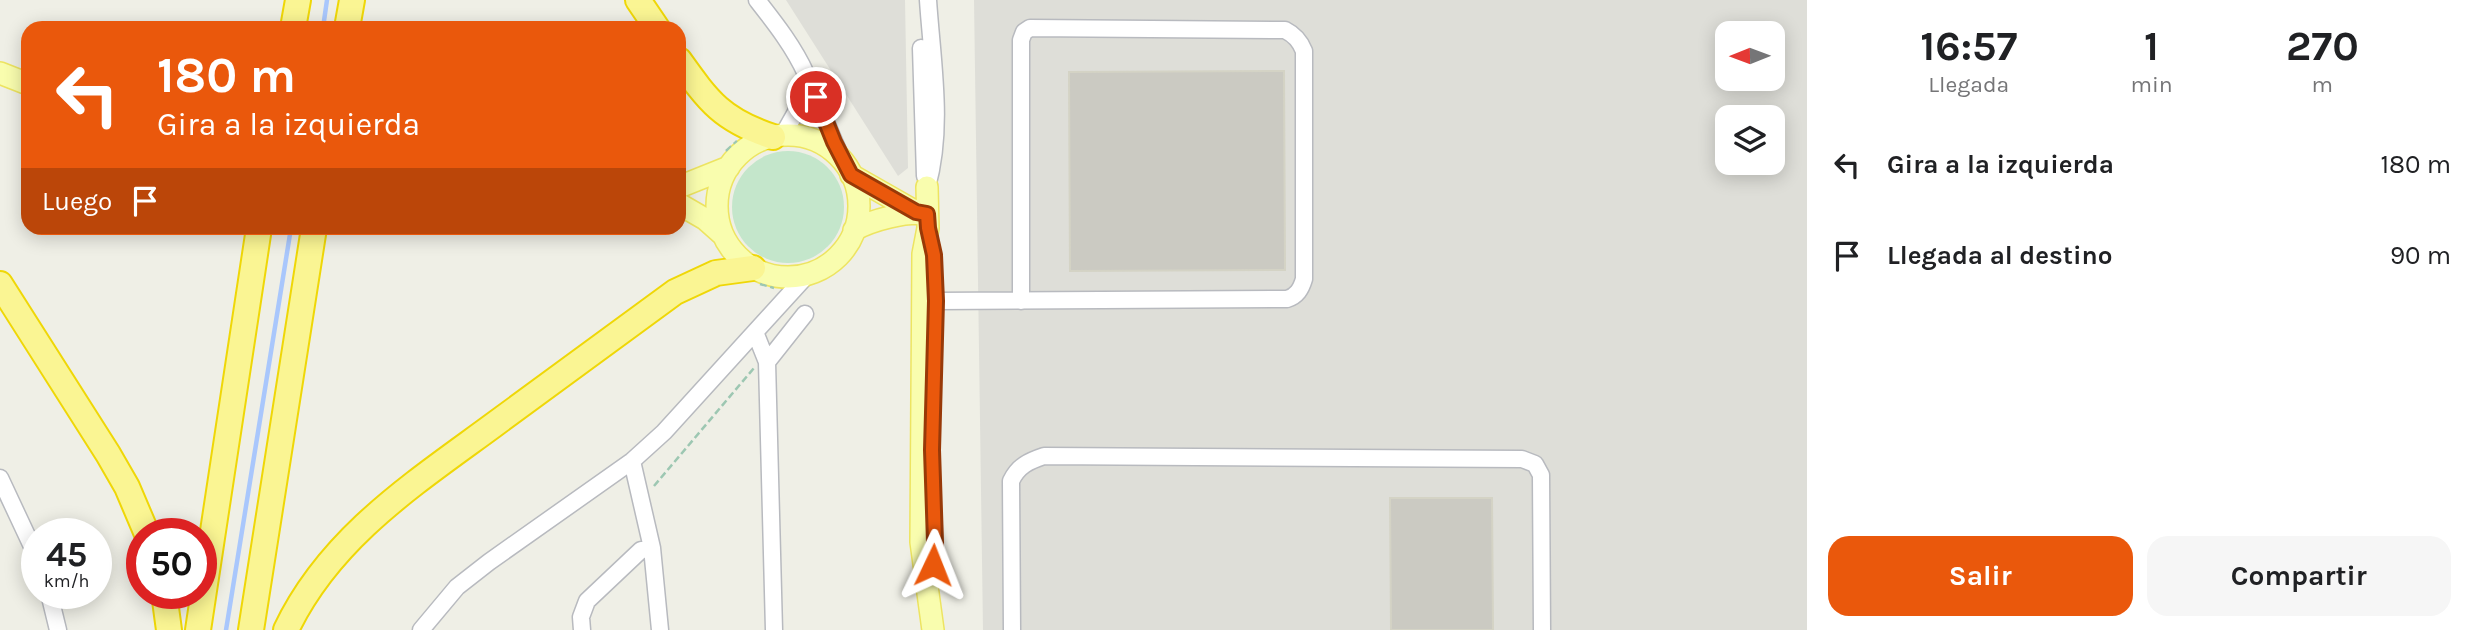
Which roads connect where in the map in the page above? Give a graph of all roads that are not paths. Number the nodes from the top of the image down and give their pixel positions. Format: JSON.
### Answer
{"nodes":[{"id":1,"x":298,"y":0,"type":"edge"},
{"id":2,"x":352,"y":0,"type":"edge"},
{"id":3,"x":638,"y":0,"type":"edge"},
{"id":4,"x":757,"y":0,"type":"edge"},
{"id":5,"x":920,"y":0,"type":"edge"},
{"id":6,"x":928,"y":0,"type":"edge"},
{"id":7,"x":294,"y":21,"type":"edge"},
{"id":8,"x":348,"y":21,"type":"edge"},
{"id":9,"x":652,"y":21,"type":"edge"},
{"id":10,"x":686,"y":70,"type":"edge"},
{"id":11,"x":0,"y":73,"type":"edge"},
{"id":12,"x":806,"y":73,"type":"junction"},
{"id":13,"x":21,"y":81,"type":"edge"},
{"id":14,"x":778,"y":136,"type":"junction"},
{"id":15,"x":729,"y":167,"type":"junction"},
{"id":16,"x":848,"y":170,"type":"junction"},
{"id":17,"x":686,"y":184,"type":"edge"},
{"id":18,"x":927,"y":187,"type":"junction"},
{"id":19,"x":686,"y":208,"type":"edge"},
{"id":20,"x":924,"y":218,"type":"junction"},
{"id":21,"x":854,"y":230,"type":"junction"},
{"id":22,"x":258,"y":235,"type":"edge"},
{"id":23,"x":313,"y":235,"type":"edge"},
{"id":24,"x":723,"y":235,"type":"junction"},
{"id":25,"x":753,"y":268,"type":"junction"},
{"id":26,"x":807,"y":275,"type":"junction"},
{"id":27,"x":0,"y":284,"type":"edge"},
{"id":28,"x":936,"y":301,"type":"junction"},
{"id":29,"x":1021,"y":301,"type":"junction"},
{"id":30,"x":805,"y":314,"type":"dead end"},
{"id":31,"x":755,"y":332,"type":"junction"},
{"id":32,"x":767,"y":362,"type":"junction"},
{"id":33,"x":632,"y":461,"type":"junction"},
{"id":34,"x":0,"y":478,"type":"edge"},
{"id":35,"x":140,"y":518,"type":"edge"},
{"id":36,"x":21,"y":523,"type":"edge"},
{"id":37,"x":652,"y":548,"type":"junction"},
{"id":38,"x":53,"y":609,"type":"edge"},
{"id":39,"x":166,"y":609,"type":"edge"},
{"id":40,"x":932,"y":621,"type":"edge"},
{"id":41,"x":58,"y":630,"type":"edge"},
{"id":42,"x":169,"y":630,"type":"edge"},
{"id":43,"x":198,"y":630,"type":"edge"},
{"id":44,"x":251,"y":630,"type":"edge"},
{"id":45,"x":286,"y":630,"type":"edge"},
{"id":46,"x":421,"y":630,"type":"edge"},
{"id":47,"x":582,"y":630,"type":"edge"},
{"id":48,"x":660,"y":630,"type":"edge"},
{"id":49,"x":774,"y":630,"type":"edge"},
{"id":50,"x":1012,"y":630,"type":"edge"},
{"id":51,"x":1542,"y":630,"type":"edge"}],
"edges":[{"from":1,"to":7,"type":"highway"},
{"from":2,"to":8,"type":"highway"},
{"from":3,"to":9,"type":"highway"},
{"from":4,"to":12,"type":"street"},
{"from":5,"to":18,"type":"street"},
{"from":6,"to":18,"type":"street"},
{"from":10,"to":14,"type":"highway"},
{"from":11,"to":13,"type":"main road"},
{"from":12,"to":14,"type":"street"},
{"from":12,"to":16,"type":"street"},
{"from":14,"to":15,"type":"main road"},
{"from":14,"to":16,"type":"main road"},
{"from":15,"to":17,"type":"main road"},
{"from":15,"to":24,"type":"main road"},
{"from":16,"to":20,"type":"main road"},
{"from":16,"to":21,"type":"main road"},
{"from":18,"to":20,"type":"main road"},
{"from":19,"to":24,"type":"main road"},
{"from":20,"to":21,"type":"main road"},
{"from":20,"to":28,"type":"main road"},
{"from":20,"to":40,"type":"main road"},
{"from":21,"to":26,"type":"main road"},
{"from":22,"to":43,"type":"highway"},
{"from":23,"to":44,"type":"highway"},
{"from":24,"to":25,"type":"main road"},
{"from":25,"to":26,"type":"main road"},
{"from":25,"to":45,"type":"highway"},
{"from":26,"to":31,"type":"street"},
{"from":27,"to":35,"type":"highway"},
{"from":28,"to":29,"type":"street"},
{"from":28,"to":40,"type":"main road"},
{"from":29,"to":29,"type":"street"},
{"from":30,"to":32,"type":"street"},
{"from":31,"to":32,"type":"street"},
{"from":31,"to":33,"type":"street"},
{"from":32,"to":49,"type":"street"},
{"from":33,"to":37,"type":"street"},
{"from":33,"to":46,"type":"street"},
{"from":34,"to":36,"type":"street"},
{"from":37,"to":47,"type":"street"},
{"from":37,"to":48,"type":"street"},
{"from":38,"to":41,"type":"street"},
{"from":39,"to":42,"type":"highway"},
{"from":50,"to":51,"type":"street"}]}
